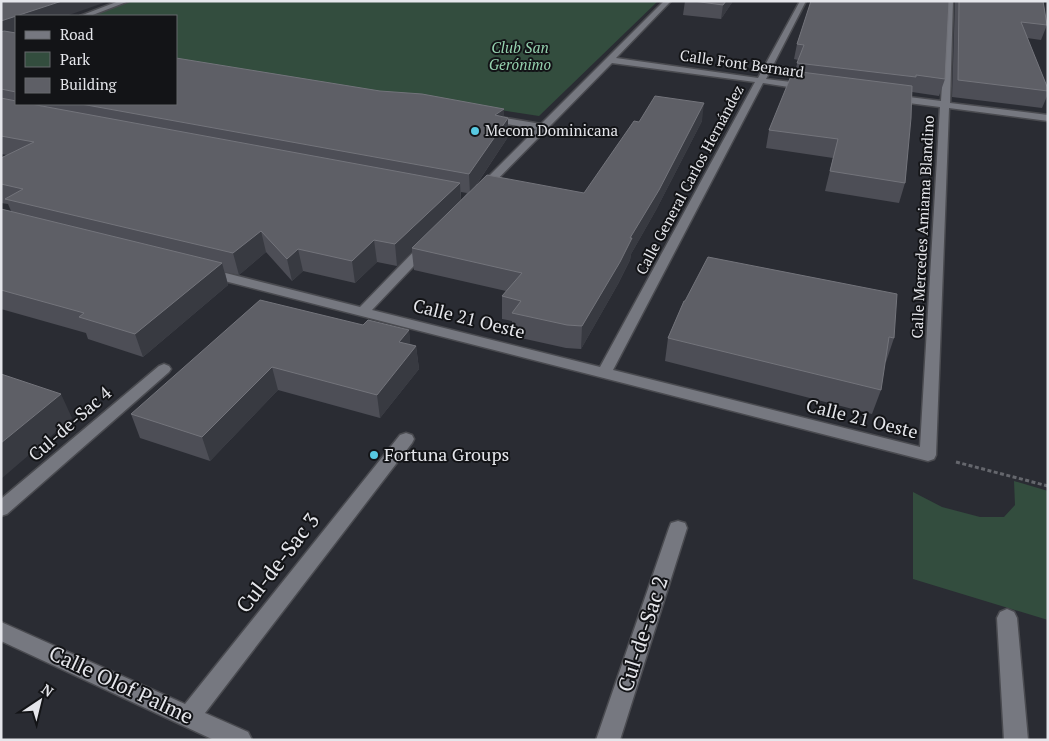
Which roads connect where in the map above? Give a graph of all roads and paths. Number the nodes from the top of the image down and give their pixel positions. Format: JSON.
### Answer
{"nodes":[{"id":1,"x":126,"y":1,"type":"edge"},
{"id":2,"x":668,"y":1,"type":"edge"},
{"id":3,"x":803,"y":1,"type":"edge"},
{"id":4,"x":950,"y":1,"type":"edge"},
{"id":5,"x":87,"y":15,"type":"edge"},
{"id":6,"x":610,"y":60,"type":"junction"},
{"id":7,"x":760,"y":80,"type":"junction"},
{"id":8,"x":818,"y":88,"type":"edge"},
{"id":9,"x":886,"y":97,"type":"edge"},
{"id":10,"x":945,"y":105,"type":"junction"},
{"id":11,"x":477,"y":117,"type":"edge"},
{"id":12,"x":1048,"y":118,"type":"edge"},
{"id":13,"x":545,"y":128,"type":"junction"},
{"id":14,"x":472,"y":200,"type":"edge"},
{"id":15,"x":430,"y":242,"type":"edge"},
{"id":16,"x":191,"y":268,"type":"edge"},
{"id":17,"x":362,"y":312,"type":"junction"},
{"id":18,"x":164,"y":369,"type":"dead end"},
{"id":19,"x":604,"y":373,"type":"junction"},
{"id":20,"x":406,"y":439,"type":"dead end"},
{"id":21,"x":928,"y":455,"type":"junction"},
{"id":22,"x":1048,"y":486,"type":"edge"},
{"id":23,"x":1,"y":509,"type":"edge"},
{"id":24,"x":678,"y":528,"type":"dead end"},
{"id":25,"x":1007,"y":618,"type":"dead end"},
{"id":26,"x":1,"y":631,"type":"edge"},
{"id":27,"x":189,"y":716,"type":"junction"},
{"id":28,"x":240,"y":740,"type":"edge"},
{"id":29,"x":608,"y":740,"type":"edge"},
{"id":30,"x":1016,"y":740,"type":"edge"}],
"edges":[{"from":1,"to":5,"type":"street"},
{"from":2,"to":6,"type":"street"},
{"from":3,"to":7,"type":"street","name":"Calle General Carlos Hernández"},
{"from":4,"to":10,"type":"street","name":"Calle Mercedes Amiama Blandino"},
{"from":6,"to":7,"type":"street","name":"Calle Font Bernard"},
{"from":6,"to":13,"type":"street"},
{"from":7,"to":8,"type":"street","name":"Calle Font Bernard"},
{"from":7,"to":19,"type":"street","name":"Calle General Carlos Hernández"},
{"from":9,"to":10,"type":"street"},
{"from":10,"to":12,"type":"street"},
{"from":10,"to":21,"type":"street","name":"Calle Mercedes Amiama Blandino"},
{"from":11,"to":13,"type":"street"},
{"from":13,"to":14,"type":"street"},
{"from":15,"to":17,"type":"street"},
{"from":16,"to":17,"type":"street","name":"Calle 21 Oeste"},
{"from":17,"to":19,"type":"street","name":"Calle 21 Oeste"},
{"from":18,"to":23,"type":"street","name":"Cul-de-Sac 4"},
{"from":19,"to":21,"type":"street","name":"Calle 21 Oeste"},
{"from":20,"to":27,"type":"street","name":"Cul-de-Sac 3"},
{"from":21,"to":22,"type":"path"},
{"from":24,"to":29,"type":"street","name":"Cul-de-Sac 2"},
{"from":25,"to":30,"type":"street"},
{"from":26,"to":27,"type":"street","name":"Calle Olof Palme"},
{"from":27,"to":28,"type":"street","name":"Calle Olof Palme"}]}
